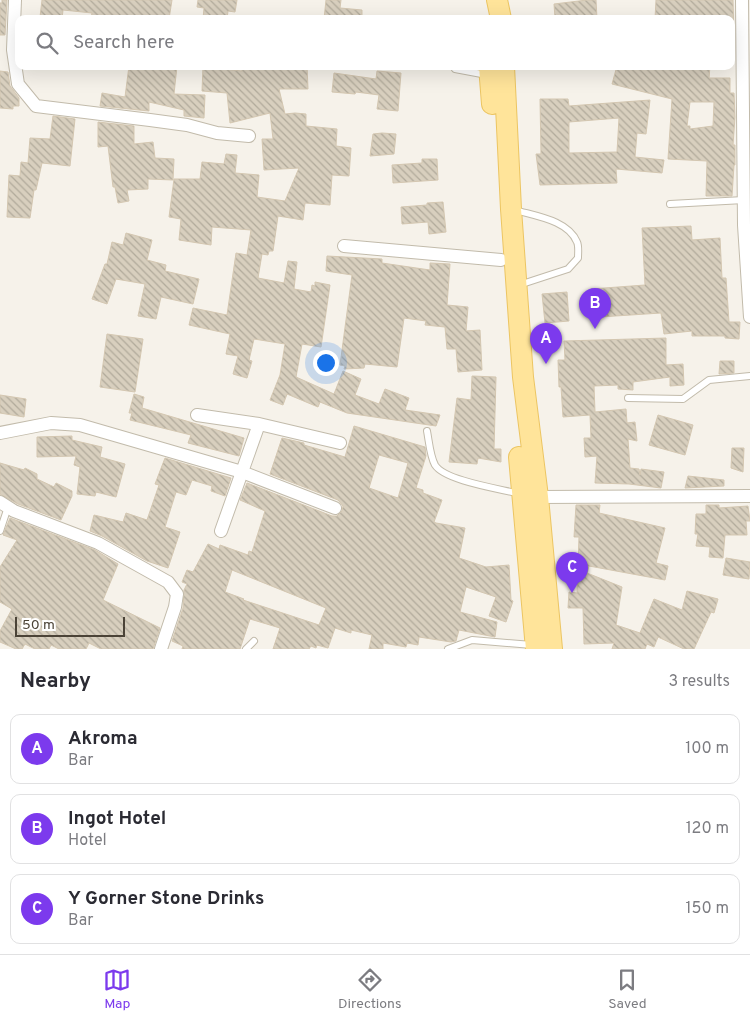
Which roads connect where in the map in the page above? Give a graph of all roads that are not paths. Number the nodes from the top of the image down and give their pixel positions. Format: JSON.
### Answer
{"nodes":[{"id":1,"x":15,"y":0,"type":"edge"},
{"id":2,"x":486,"y":0,"type":"edge"},
{"id":3,"x":498,"y":0,"type":"edge"},
{"id":4,"x":742,"y":0,"type":"edge"},
{"id":5,"x":17,"y":15,"type":"edge"},
{"id":6,"x":488,"y":15,"type":"edge"},
{"id":7,"x":500,"y":15,"type":"edge"},
{"id":8,"x":15,"y":34,"type":"edge"},
{"id":9,"x":15,"y":64,"type":"edge"},
{"id":10,"x":16,"y":70,"type":"edge"},
{"id":11,"x":455,"y":70,"type":"edge"},
{"id":12,"x":494,"y":70,"type":"edge"},
{"id":13,"x":747,"y":120,"type":"edge"},
{"id":14,"x":249,"y":136,"type":"dead end"},
{"id":15,"x":744,"y":200,"type":"junction"},
{"id":16,"x":670,"y":204,"type":"dead end"},
{"id":17,"x":511,"y":209,"type":"junction"},
{"id":18,"x":344,"y":246,"type":"dead end"},
{"id":19,"x":501,"y":260,"type":"junction"},
{"id":20,"x":516,"y":286,"type":"junction"},
{"id":21,"x":750,"y":317,"type":"edge"},
{"id":22,"x":750,"y":376,"type":"edge"},
{"id":23,"x":628,"y":398,"type":"dead end"},
{"id":24,"x":197,"y":415,"type":"dead end"},
{"id":25,"x":259,"y":424,"type":"junction"},
{"id":26,"x":427,"y":431,"type":"dead end"},
{"id":27,"x":0,"y":433,"type":"edge"},
{"id":28,"x":340,"y":443,"type":"dead end"},
{"id":29,"x":242,"y":472,"type":"junction"},
{"id":30,"x":531,"y":496,"type":"junction"},
{"id":31,"x":750,"y":496,"type":"edge"},
{"id":32,"x":4,"y":504,"type":"edge"},
{"id":33,"x":335,"y":508,"type":"dead end"},
{"id":34,"x":0,"y":531,"type":"edge"},
{"id":35,"x":221,"y":531,"type":"dead end"},
{"id":36,"x":254,"y":641,"type":"dead end"},
{"id":37,"x":541,"y":648,"type":"edge"},
{"id":38,"x":161,"y":649,"type":"edge"},
{"id":39,"x":246,"y":649,"type":"edge"},
{"id":40,"x":448,"y":649,"type":"edge"}],
"edges":[{"from":1,"to":5,"type":"street"},
{"from":2,"to":6,"type":"main road"},
{"from":3,"to":7,"type":"main road"},
{"from":4,"to":13,"type":"street"},
{"from":8,"to":9,"type":"street"},
{"from":10,"to":14,"type":"street"},
{"from":11,"to":12,"type":"lane"},
{"from":12,"to":17,"type":"main road"},
{"from":12,"to":19,"type":"main road"},
{"from":13,"to":15,"type":"street"},
{"from":15,"to":16,"type":"lane"},
{"from":15,"to":21,"type":"street"},
{"from":17,"to":20,"type":"main road"},
{"from":17,"to":20,"type":"lane"},
{"from":18,"to":19,"type":"street"},
{"from":19,"to":30,"type":"main road"},
{"from":20,"to":30,"type":"main road"},
{"from":22,"to":23,"type":"lane"},
{"from":24,"to":25,"type":"street"},
{"from":25,"to":28,"type":"street"},
{"from":25,"to":29,"type":"street"},
{"from":26,"to":30,"type":"lane"},
{"from":27,"to":29,"type":"street"},
{"from":29,"to":33,"type":"street"},
{"from":29,"to":35,"type":"street"},
{"from":30,"to":31,"type":"street"},
{"from":30,"to":37,"type":"main road"},
{"from":32,"to":34,"type":"lane"},
{"from":32,"to":38,"type":"street"},
{"from":36,"to":39,"type":"lane"},
{"from":37,"to":40,"type":"lane"}]}
